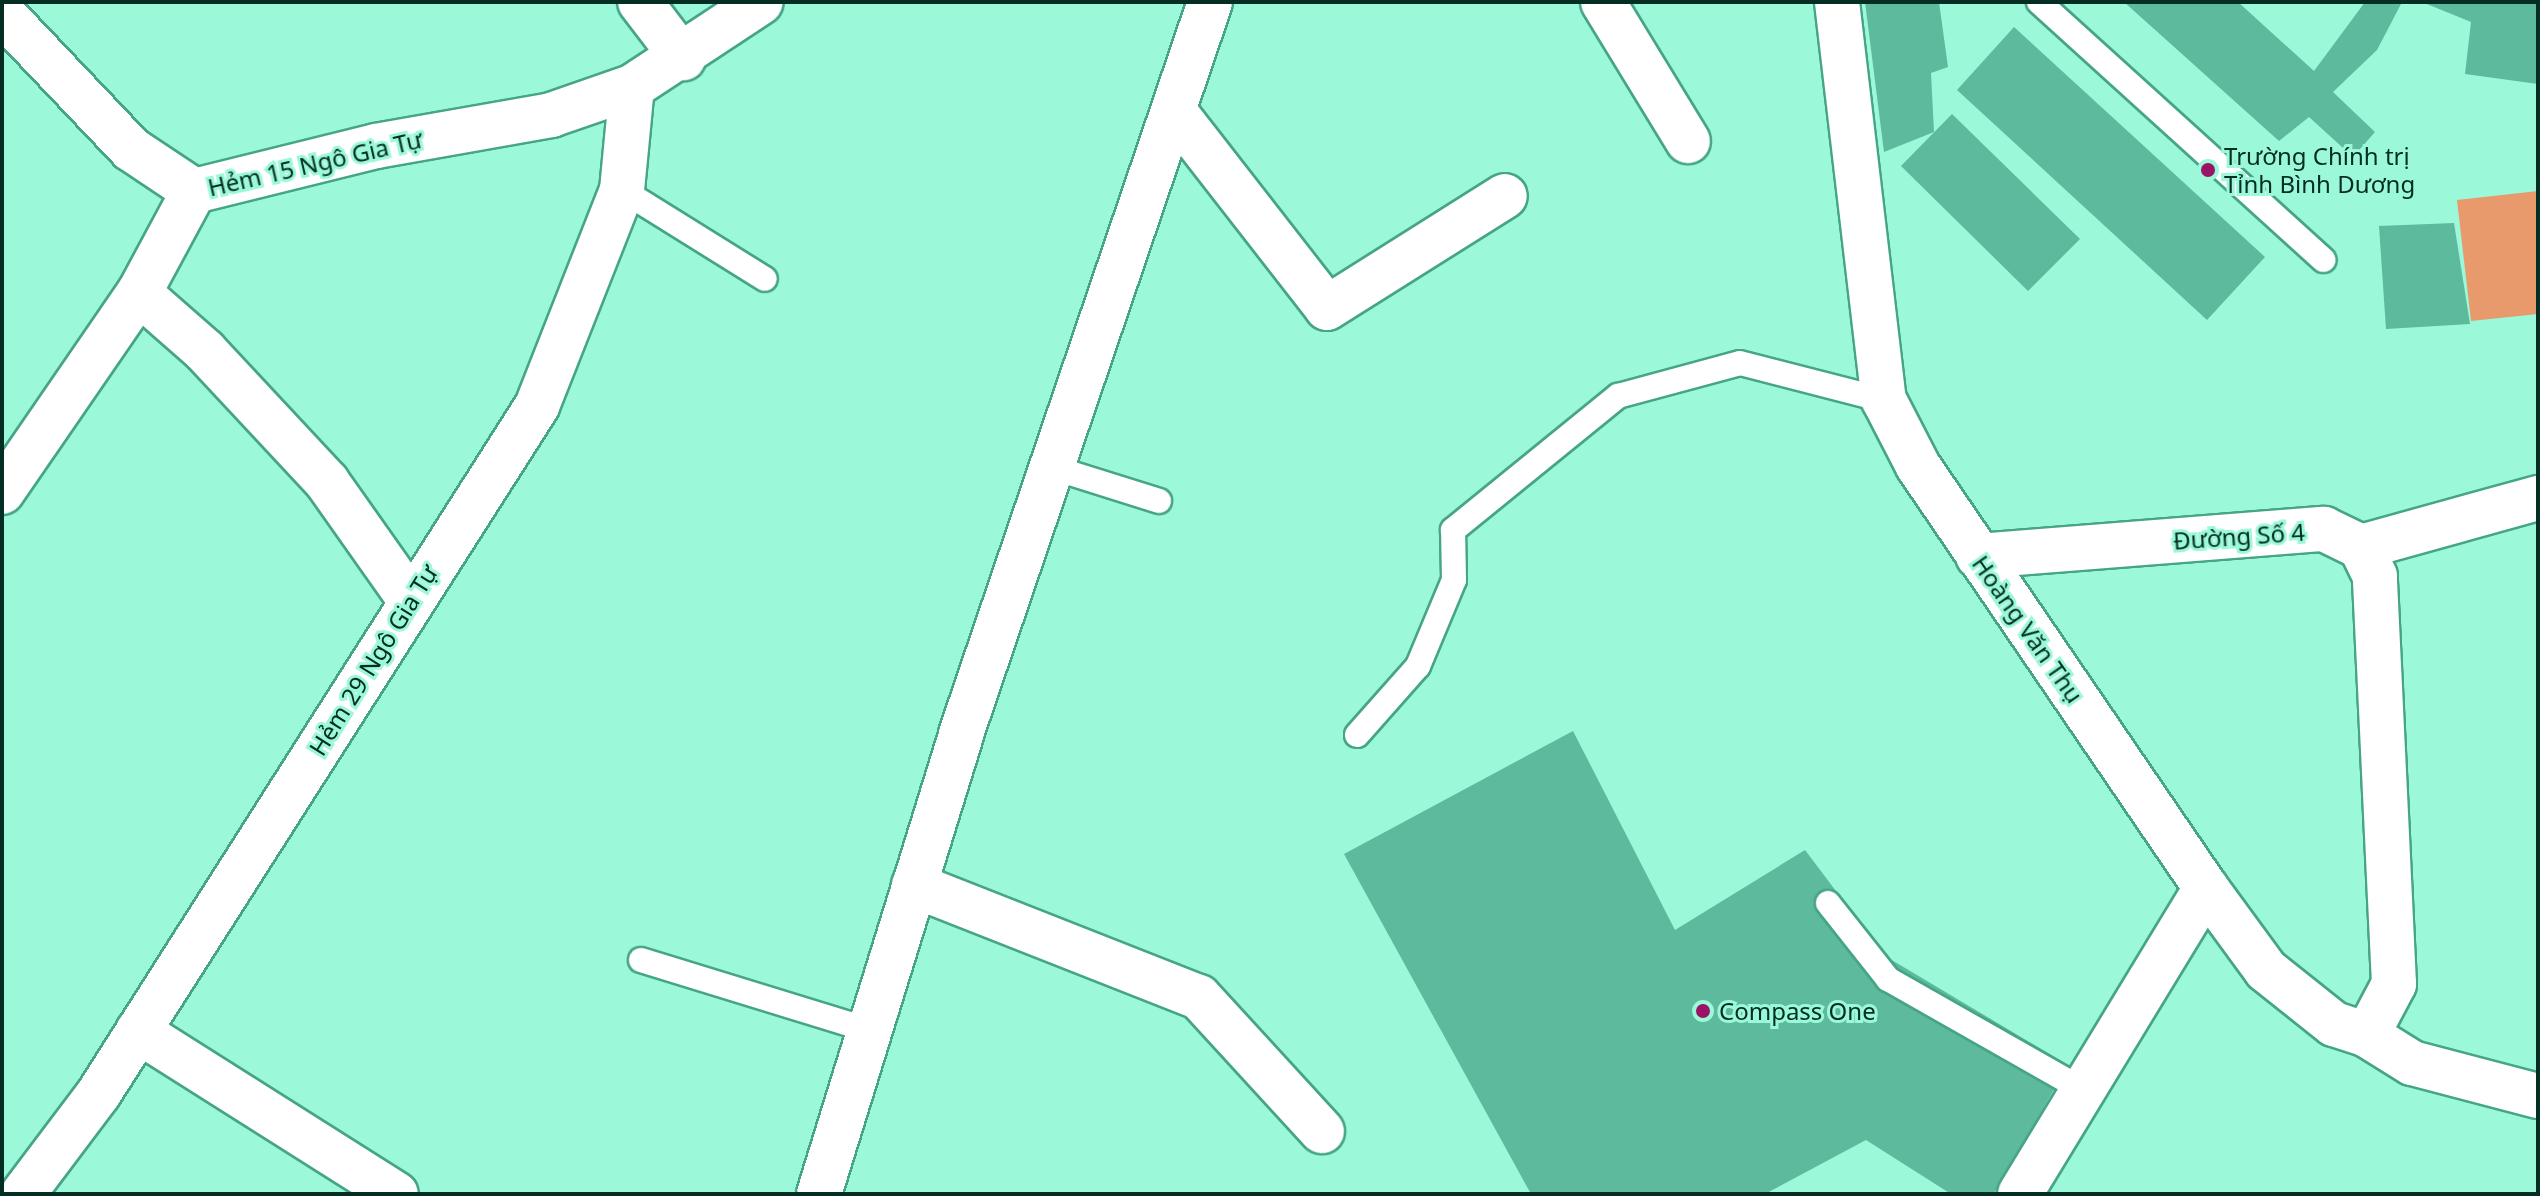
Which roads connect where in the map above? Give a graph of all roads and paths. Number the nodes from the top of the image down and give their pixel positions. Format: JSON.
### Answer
{"nodes":[{"id":1,"x":640,"y":2,"type":"edge"},
{"id":2,"x":761,"y":2,"type":"edge"},
{"id":3,"x":1210,"y":2,"type":"edge"},
{"id":4,"x":1603,"y":2,"type":"edge"},
{"id":5,"x":1837,"y":2,"type":"edge"},
{"id":6,"x":2039,"y":2,"type":"edge"},
{"id":7,"x":2,"y":13,"type":"edge"},
{"id":8,"x":683,"y":58,"type":"junction"},
{"id":9,"x":632,"y":87,"type":"junction"},
{"id":10,"x":1177,"y":115,"type":"junction"},
{"id":11,"x":1688,"y":141,"type":"dead end"},
{"id":12,"x":622,"y":190,"type":"junction"},
{"id":13,"x":194,"y":191,"type":"junction"},
{"id":14,"x":1505,"y":196,"type":"dead end"},
{"id":15,"x":2324,"y":260,"type":"dead end"},
{"id":16,"x":765,"y":279,"type":"dead end"},
{"id":17,"x":139,"y":293,"type":"junction"},
{"id":18,"x":1884,"y":400,"type":"junction"},
{"id":19,"x":1054,"y":468,"type":"junction"},
{"id":20,"x":2,"y":492,"type":"edge"},
{"id":21,"x":2538,"y":498,"type":"edge"},
{"id":22,"x":1159,"y":501,"type":"dead end"},
{"id":23,"x":2361,"y":547,"type":"junction"},
{"id":24,"x":1978,"y":556,"type":"junction"},
{"id":25,"x":411,"y":601,"type":"junction"},
{"id":26,"x":1357,"y":735,"type":"dead end"},
{"id":27,"x":914,"y":885,"type":"junction"},
{"id":28,"x":2206,"y":888,"type":"junction"},
{"id":29,"x":1828,"y":903,"type":"dead end"},
{"id":30,"x":641,"y":960,"type":"dead end"},
{"id":31,"x":869,"y":1030,"type":"junction"},
{"id":32,"x":138,"y":1031,"type":"junction"},
{"id":33,"x":2367,"y":1035,"type":"junction"},
{"id":34,"x":2083,"y":1090,"type":"junction"},
{"id":35,"x":2538,"y":1096,"type":"edge"},
{"id":36,"x":1322,"y":1131,"type":"dead end"},
{"id":37,"x":23,"y":1194,"type":"edge"},
{"id":38,"x":396,"y":1194,"type":"edge"},
{"id":39,"x":819,"y":1194,"type":"edge"},
{"id":40,"x":2020,"y":1194,"type":"edge"}],
"edges":[{"from":1,"to":8,"type":"street"},
{"from":2,"to":8,"type":"street","name":"Hẻm 15 Ngô Gia Tự"},
{"from":3,"to":10,"type":"street"},
{"from":4,"to":11,"type":"street"},
{"from":5,"to":18,"type":"street","name":"Hoàng Văn Thụ"},
{"from":6,"to":15,"type":"lane"},
{"from":7,"to":13,"type":"street"},
{"from":8,"to":9,"type":"street","name":"Hẻm 15 Ngô Gia Tự"},
{"from":9,"to":12,"type":"street","name":"Hẻm 29 Ngô Gia Tự"},
{"from":9,"to":13,"type":"street","name":"Hẻm 15 Ngô Gia Tự"},
{"from":10,"to":14,"type":"street"},
{"from":10,"to":19,"type":"street"},
{"from":12,"to":16,"type":"lane"},
{"from":12,"to":25,"type":"street","name":"Hẻm 29 Ngô Gia Tự"},
{"from":13,"to":17,"type":"street","name":"Hẻm 15 Ngô Gia Tự"},
{"from":17,"to":20,"type":"street","name":"Hẻm 15 Ngô Gia Tự"},
{"from":17,"to":25,"type":"street"},
{"from":18,"to":24,"type":"street","name":"Hoàng Văn Thụ"},
{"from":18,"to":26,"type":"lane"},
{"from":19,"to":22,"type":"lane"},
{"from":19,"to":27,"type":"street"},
{"from":21,"to":23,"type":"street"},
{"from":23,"to":24,"type":"street","name":"Đường Số 4"},
{"from":23,"to":33,"type":"street"},
{"from":24,"to":28,"type":"street","name":"Hoàng Văn Thụ"},
{"from":25,"to":32,"type":"street","name":"Hẻm 29 Ngô Gia Tự"},
{"from":27,"to":31,"type":"street"},
{"from":27,"to":36,"type":"street"},
{"from":28,"to":33,"type":"street","name":"Hoàng Văn Thụ"},
{"from":28,"to":34,"type":"street"},
{"from":29,"to":34,"type":"lane"},
{"from":30,"to":31,"type":"lane"},
{"from":31,"to":39,"type":"street"},
{"from":32,"to":37,"type":"street","name":"Hẻm 29 Ngô Gia Tự"},
{"from":32,"to":38,"type":"street"},
{"from":33,"to":35,"type":"street","name":"Hoàng Văn Thụ"},
{"from":34,"to":40,"type":"street"}]}
